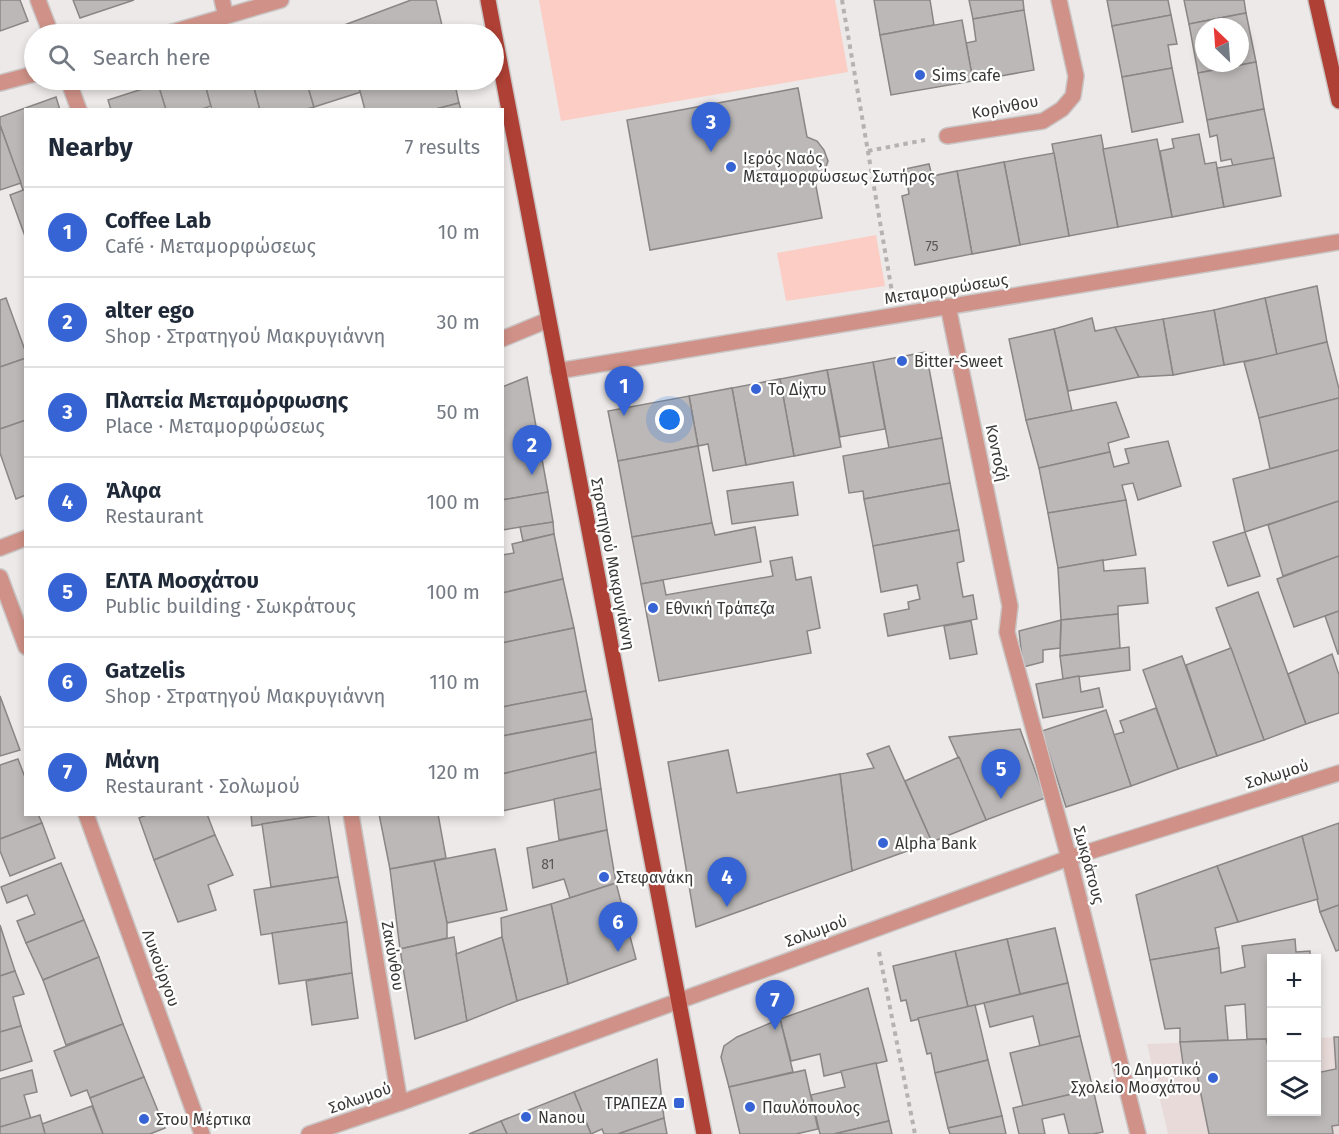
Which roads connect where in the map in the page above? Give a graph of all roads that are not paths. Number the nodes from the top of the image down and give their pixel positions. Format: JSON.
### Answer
{"nodes":[{"id":1,"x":38,"y":0,"type":"edge"},
{"id":2,"x":222,"y":0,"type":"edge"},
{"id":3,"x":280,"y":0,"type":"edge"},
{"id":4,"x":488,"y":0,"type":"edge"},
{"id":5,"x":1059,"y":0,"type":"edge"},
{"id":6,"x":1316,"y":0,"type":"edge"},
{"id":7,"x":226,"y":16,"type":"junction"},
{"id":8,"x":47,"y":24,"type":"edge"},
{"id":9,"x":199,"y":24,"type":"edge"},
{"id":10,"x":492,"y":24,"type":"edge"},
{"id":11,"x":24,"y":77,"type":"edge"},
{"id":12,"x":0,"y":83,"type":"edge"},
{"id":13,"x":504,"y":85,"type":"edge"},
{"id":14,"x":72,"y":90,"type":"edge"},
{"id":15,"x":1339,"y":101,"type":"edge"},
{"id":16,"x":78,"y":108,"type":"edge"},
{"id":17,"x":947,"y":136,"type":"road end"},
{"id":18,"x":1339,"y":242,"type":"edge"},
{"id":19,"x":948,"y":306,"type":"junction"},
{"id":20,"x":548,"y":320,"type":"junction"},
{"id":21,"x":504,"y":338,"type":"edge"},
{"id":22,"x":558,"y":371,"type":"junction"},
{"id":23,"x":24,"y":539,"type":"edge"},
{"id":24,"x":0,"y":549,"type":"edge"},
{"id":25,"x":0,"y":577,"type":"edge"},
{"id":26,"x":1010,"y":606,"type":"joint"},
{"id":27,"x":24,"y":642,"type":"edge"},
{"id":28,"x":1339,"y":773,"type":"edge"},
{"id":29,"x":87,"y":816,"type":"edge"},
{"id":30,"x":351,"y":816,"type":"edge"},
{"id":31,"x":1069,"y":858,"type":"junction"},
{"id":32,"x":678,"y":1002,"type":"junction"},
{"id":33,"x":400,"y":1103,"type":"junction"},
{"id":34,"x":202,"y":1134,"type":"edge"},
{"id":35,"x":309,"y":1134,"type":"edge"},
{"id":36,"x":704,"y":1134,"type":"edge"},
{"id":37,"x":1138,"y":1134,"type":"edge"}],
"edges":[{"from":1,"to":8,"type":"street"},
{"from":2,"to":7,"type":"street"},
{"from":3,"to":7,"type":"street"},
{"from":4,"to":10,"type":"main road","name":"Στρατηγού Μακρυγιάννη"},
{"from":5,"to":17,"type":"street","name":"Κορίνθου"},
{"from":6,"to":15,"type":"main road"},
{"from":7,"to":9,"type":"street"},
{"from":11,"to":12,"type":"street"},
{"from":13,"to":20,"type":"main road","name":"Στρατηγού Μακρυγιάννη"},
{"from":14,"to":16,"type":"street"},
{"from":18,"to":19,"type":"street","name":"Μεταμορφώσεως"},
{"from":19,"to":22,"type":"street","name":"Μεταμορφώσεως"},
{"from":19,"to":26,"type":"street","name":"Κοντοζή"},
{"from":20,"to":21,"type":"street"},
{"from":20,"to":22,"type":"main road","name":"Στρατηγού Μακρυγιάννη"},
{"from":22,"to":32,"type":"main road","name":"Στρατηγού Μακρυγιάννη"},
{"from":23,"to":24,"type":"street"},
{"from":25,"to":27,"type":"street"},
{"from":26,"to":31,"type":"street","name":"Σωκράτους"},
{"from":28,"to":31,"type":"street","name":"Σολωμού"},
{"from":29,"to":34,"type":"street","name":"Λυκούργου"},
{"from":30,"to":33,"type":"street","name":"Ζακύνθου"},
{"from":31,"to":32,"type":"street","name":"Σολωμού"},
{"from":31,"to":37,"type":"street","name":"Σωκράτους"},
{"from":32,"to":33,"type":"street","name":"Σολωμού"},
{"from":32,"to":36,"type":"main road","name":"Στρατηγού Μακρυγιάννη"},
{"from":33,"to":35,"type":"street","name":"Σολωμού"}]}
